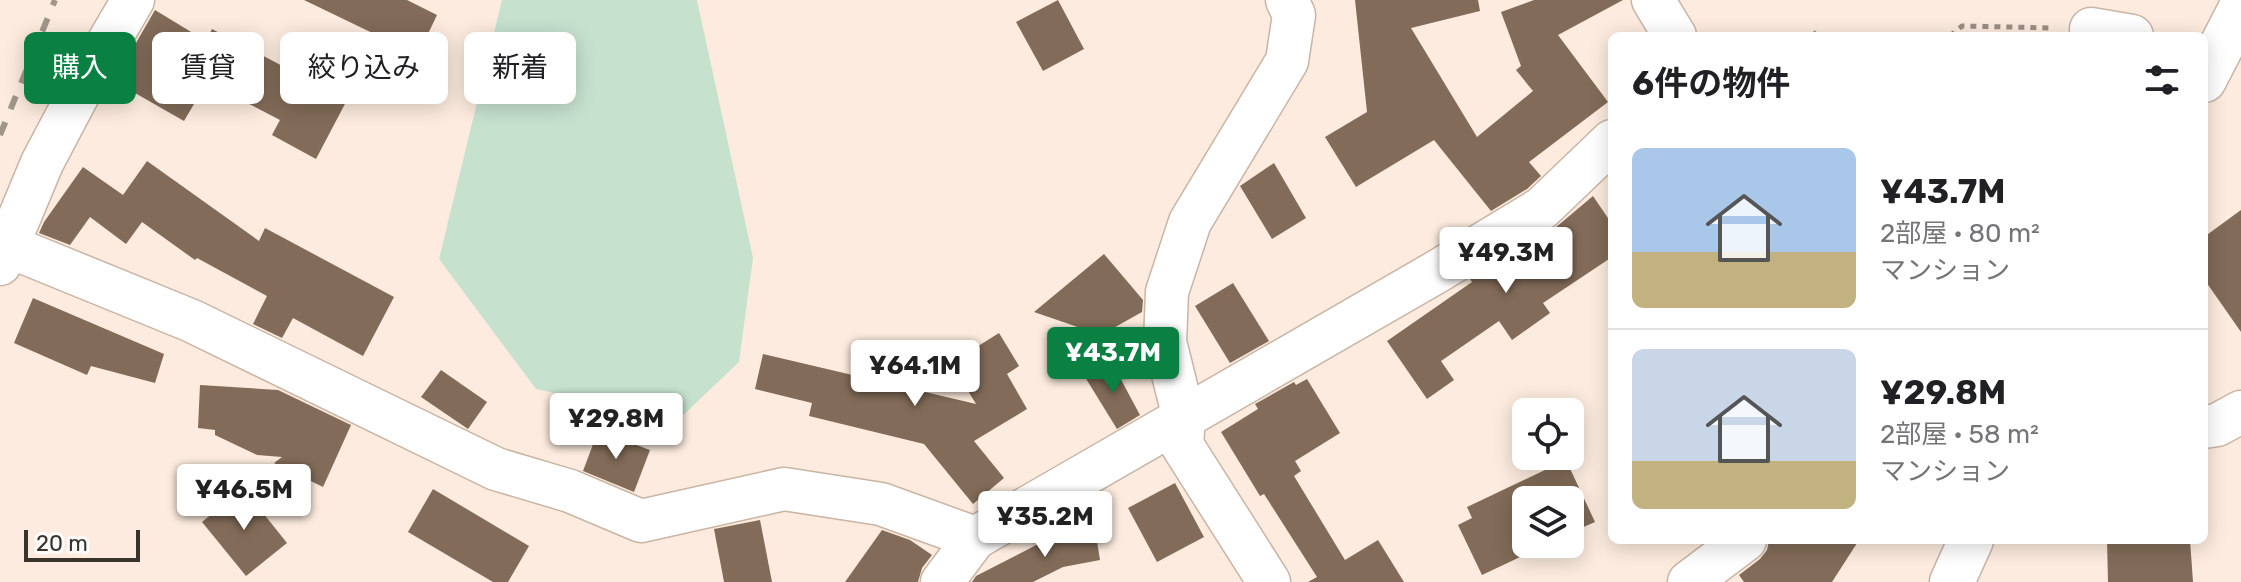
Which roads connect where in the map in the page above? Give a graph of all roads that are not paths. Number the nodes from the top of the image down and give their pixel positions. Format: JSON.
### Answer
{"nodes":[{"id":1,"x":133,"y":0,"type":"edge"},
{"id":2,"x":1287,"y":0,"type":"edge"},
{"id":3,"x":1653,"y":0,"type":"edge"},
{"id":4,"x":2241,"y":8,"type":"edge"},
{"id":5,"x":2091,"y":29,"type":"road end"},
{"id":6,"x":1673,"y":32,"type":"edge"},
{"id":7,"x":2109,"y":32,"type":"edge"},
{"id":8,"x":2209,"y":60,"type":"edge"},
{"id":9,"x":1608,"y":145,"type":"edge"},
{"id":10,"x":4,"y":255,"type":"edge"},
{"id":11,"x":2241,"y":412,"type":"edge"},
{"id":12,"x":1184,"y":418,"type":"junction"},
{"id":13,"x":2208,"y":426,"type":"edge"},
{"id":14,"x":975,"y":538,"type":"junction"},
{"id":15,"x":1740,"y":544,"type":"edge"},
{"id":16,"x":1969,"y":544,"type":"edge"},
{"id":17,"x":942,"y":582,"type":"edge"},
{"id":18,"x":1269,"y":582,"type":"edge"},
{"id":19,"x":1689,"y":582,"type":"edge"},
{"id":20,"x":1952,"y":582,"type":"edge"}],
"edges":[{"from":1,"to":10,"type":"street"},
{"from":2,"to":12,"type":"street"},
{"from":3,"to":6,"type":"street"},
{"from":4,"to":8,"type":"street"},
{"from":5,"to":7,"type":"street"},
{"from":9,"to":12,"type":"street"},
{"from":10,"to":14,"type":"street"},
{"from":11,"to":13,"type":"street"},
{"from":12,"to":14,"type":"street"},
{"from":12,"to":18,"type":"street"},
{"from":14,"to":17,"type":"street"},
{"from":15,"to":19,"type":"street"},
{"from":16,"to":20,"type":"street"}]}
